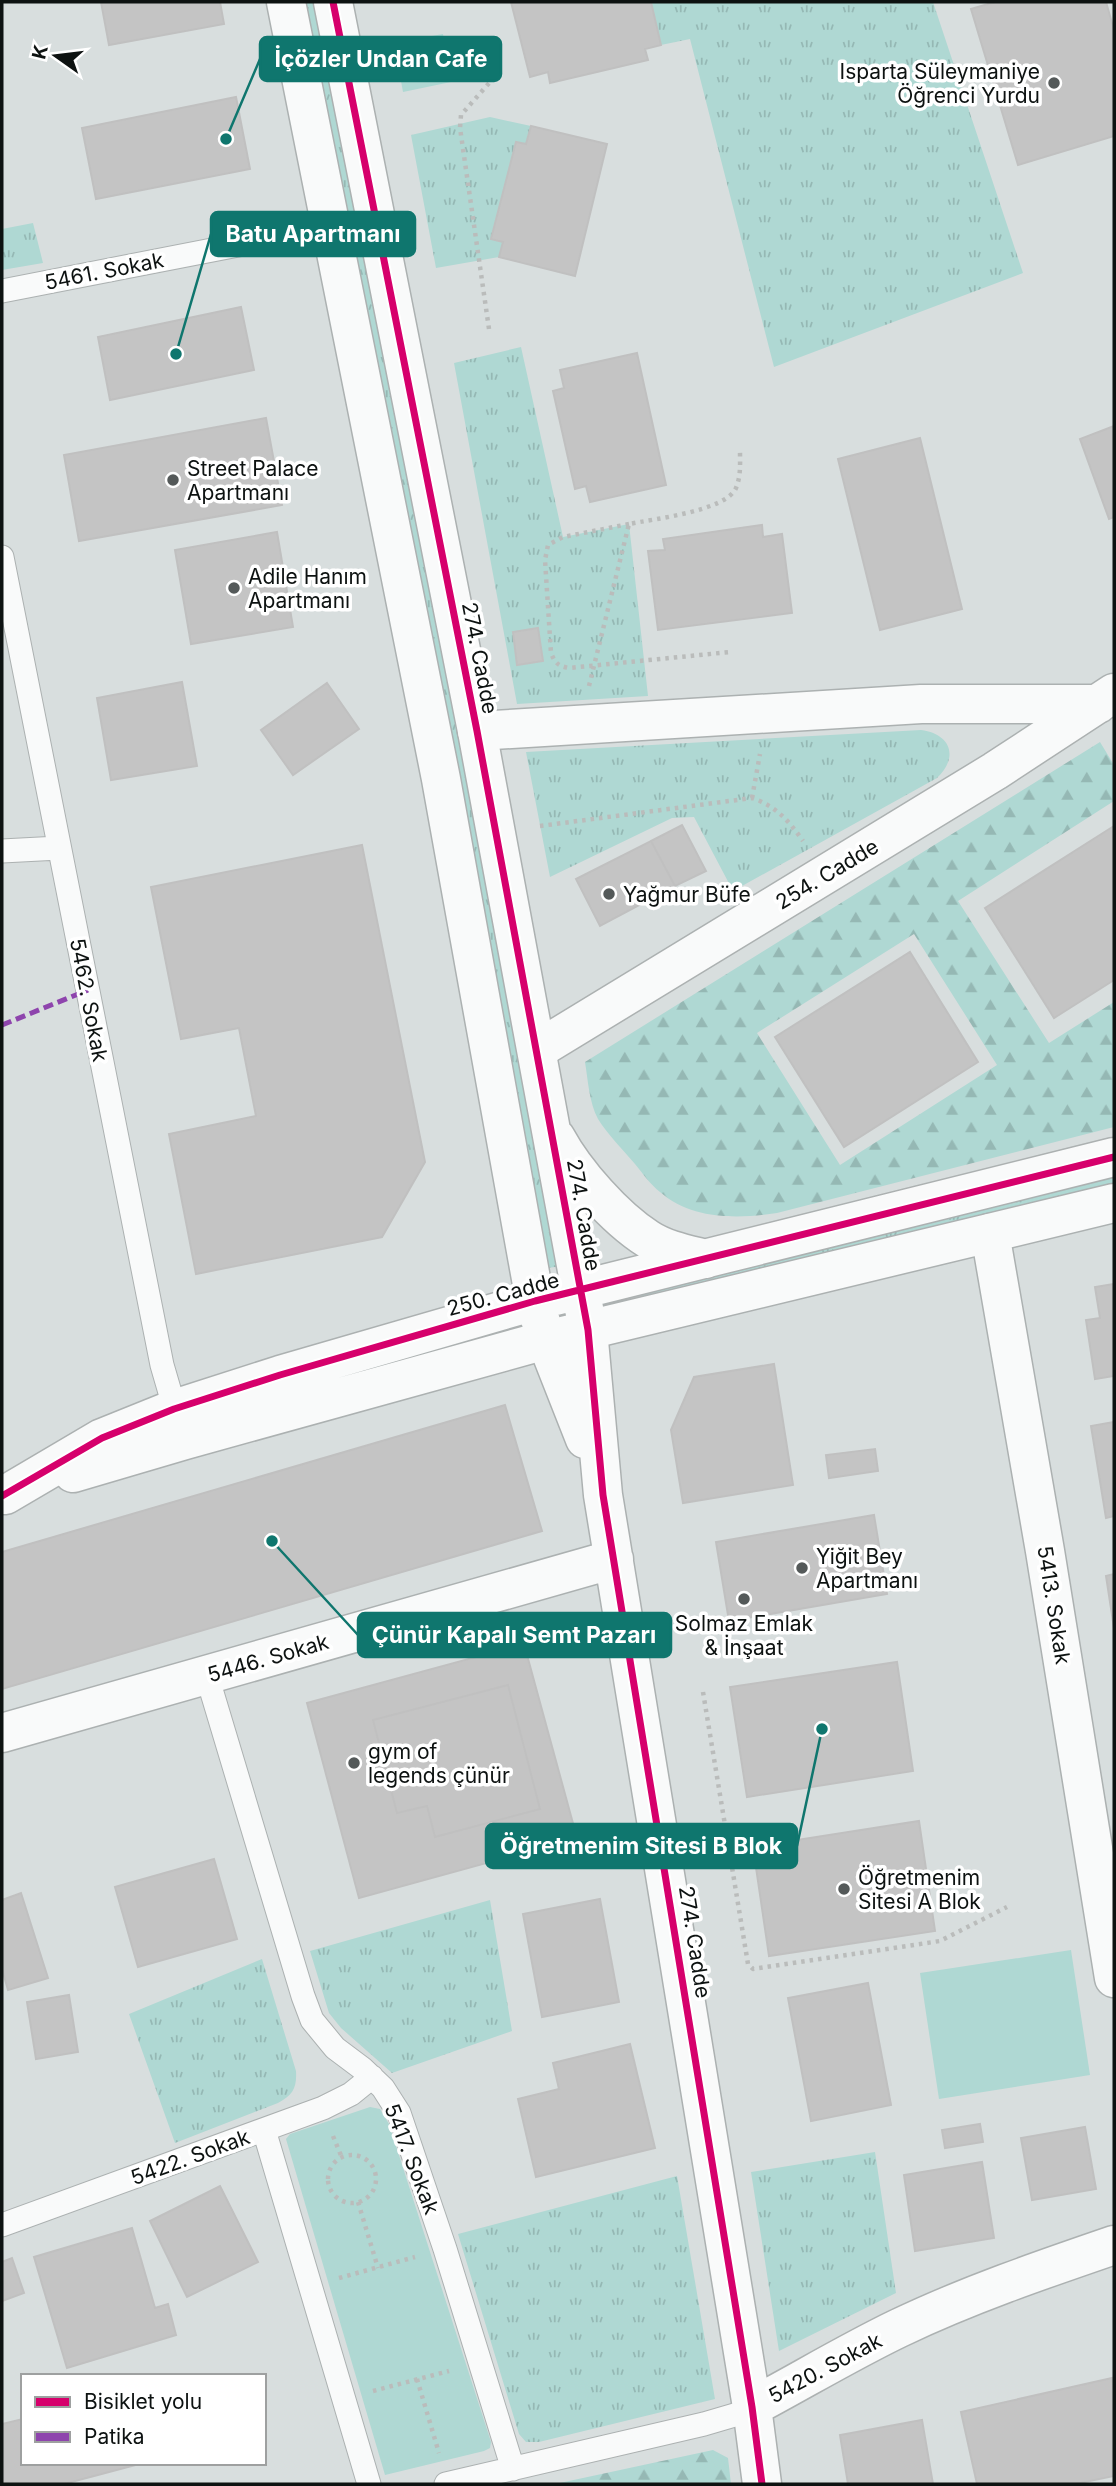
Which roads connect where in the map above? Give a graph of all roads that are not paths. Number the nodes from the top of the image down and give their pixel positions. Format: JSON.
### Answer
{"nodes":[{"id":1,"x":286,"y":2,"type":"edge"},
{"id":2,"x":333,"y":2,"type":"edge"},
{"id":3,"x":330,"y":227,"type":"junction"},
{"id":4,"x":2,"y":290,"type":"edge"},
{"id":5,"x":2,"y":557,"type":"edge"},
{"id":6,"x":1106,"y":699,"type":"edge"},
{"id":7,"x":477,"y":731,"type":"junction"},
{"id":8,"x":59,"y":848,"type":"junction"},
{"id":9,"x":2,"y":851,"type":"edge"},
{"id":10,"x":537,"y":1050,"type":"junction"},
{"id":11,"x":550,"y":1127,"type":"junction"},
{"id":12,"x":1114,"y":1157,"type":"edge"},
{"id":13,"x":1114,"y":1203,"type":"edge"},
{"id":14,"x":990,"y":1233,"type":"junction"},
{"id":15,"x":708,"y":1259,"type":"junction"},
{"id":16,"x":580,"y":1291,"type":"junction"},
{"id":17,"x":535,"y":1301,"type":"junction"},
{"id":18,"x":587,"y":1330,"type":"junction"},
{"id":19,"x":546,"y":1340,"type":"junction"},
{"id":20,"x":179,"y":1424,"type":"junction"},
{"id":21,"x":4,"y":1495,"type":"edge"},
{"id":22,"x":603,"y":1495,"type":"junction"},
{"id":23,"x":614,"y":1559,"type":"junction"},
{"id":24,"x":207,"y":1676,"type":"junction"},
{"id":25,"x":2,"y":1733,"type":"edge"},
{"id":26,"x":1114,"y":1978,"type":"edge"},
{"id":27,"x":372,"y":2077,"type":"junction"},
{"id":28,"x":264,"y":2130,"type":"junction"},
{"id":29,"x":2,"y":2225,"type":"edge"},
{"id":30,"x":1114,"y":2245,"type":"edge"},
{"id":31,"x":752,"y":2407,"type":"junction"},
{"id":32,"x":513,"y":2469,"type":"junction"},
{"id":33,"x":369,"y":2484,"type":"edge"},
{"id":34,"x":447,"y":2484,"type":"edge"},
{"id":35,"x":762,"y":2484,"type":"edge"}],
"edges":[{"from":1,"to":3,"type":"street","name":"274. Cadde"},
{"from":2,"to":7,"type":"street","name":"274. Cadde"},
{"from":3,"to":4,"type":"lane","name":"5461. Sokak"},
{"from":3,"to":17,"type":"street","name":"274. Cadde"},
{"from":5,"to":8,"type":"lane","name":"5462. Sokak"},
{"from":6,"to":7,"type":"street"},
{"from":6,"to":10,"type":"street","name":"254. Cadde"},
{"from":7,"to":10,"type":"street","name":"274. Cadde"},
{"from":8,"to":9,"type":"lane"},
{"from":8,"to":20,"type":"lane","name":"5462. Sokak"},
{"from":10,"to":11,"type":"street","name":"274. Cadde"},
{"from":11,"to":15,"type":"street"},
{"from":11,"to":16,"type":"street","name":"274. Cadde"},
{"from":12,"to":15,"type":"street","name":"250. Cadde"},
{"from":13,"to":14,"type":"street","name":"250. Cadde"},
{"from":14,"to":18,"type":"street","name":"250. Cadde"},
{"from":14,"to":26,"type":"street","name":"5413. Sokak"},
{"from":15,"to":16,"type":"street","name":"250. Cadde"},
{"from":16,"to":17,"type":"street","name":"250. Cadde"},
{"from":16,"to":18,"type":"street","name":"274. Cadde"},
{"from":17,"to":19,"type":"street","name":"274. Cadde"},
{"from":17,"to":20,"type":"street","name":"250. Cadde"},
{"from":18,"to":19,"type":"street","name":"250. Cadde"},
{"from":18,"to":22,"type":"street","name":"274. Cadde"},
{"from":19,"to":20,"type":"street","name":"250. Cadde"},
{"from":19,"to":22,"type":"street","name":"274. Cadde"},
{"from":20,"to":21,"type":"street","name":"250. Cadde"},
{"from":22,"to":23,"type":"street","name":"274. Cadde"},
{"from":23,"to":24,"type":"street","name":"5446. Sokak"},
{"from":23,"to":31,"type":"street","name":"274. Cadde"},
{"from":24,"to":25,"type":"street","name":"5446. Sokak"},
{"from":24,"to":27,"type":"lane","name":"5417. Sokak"},
{"from":27,"to":28,"type":"lane","name":"5422. Sokak"},
{"from":27,"to":32,"type":"lane","name":"5417. Sokak"},
{"from":28,"to":29,"type":"lane","name":"5422. Sokak"},
{"from":28,"to":33,"type":"lane"},
{"from":30,"to":31,"type":"street","name":"5420. Sokak"},
{"from":31,"to":32,"type":"lane","name":"5420. Sokak"},
{"from":31,"to":35,"type":"street","name":"274. Cadde"},
{"from":32,"to":34,"type":"lane","name":"5420. Sokak"}]}
